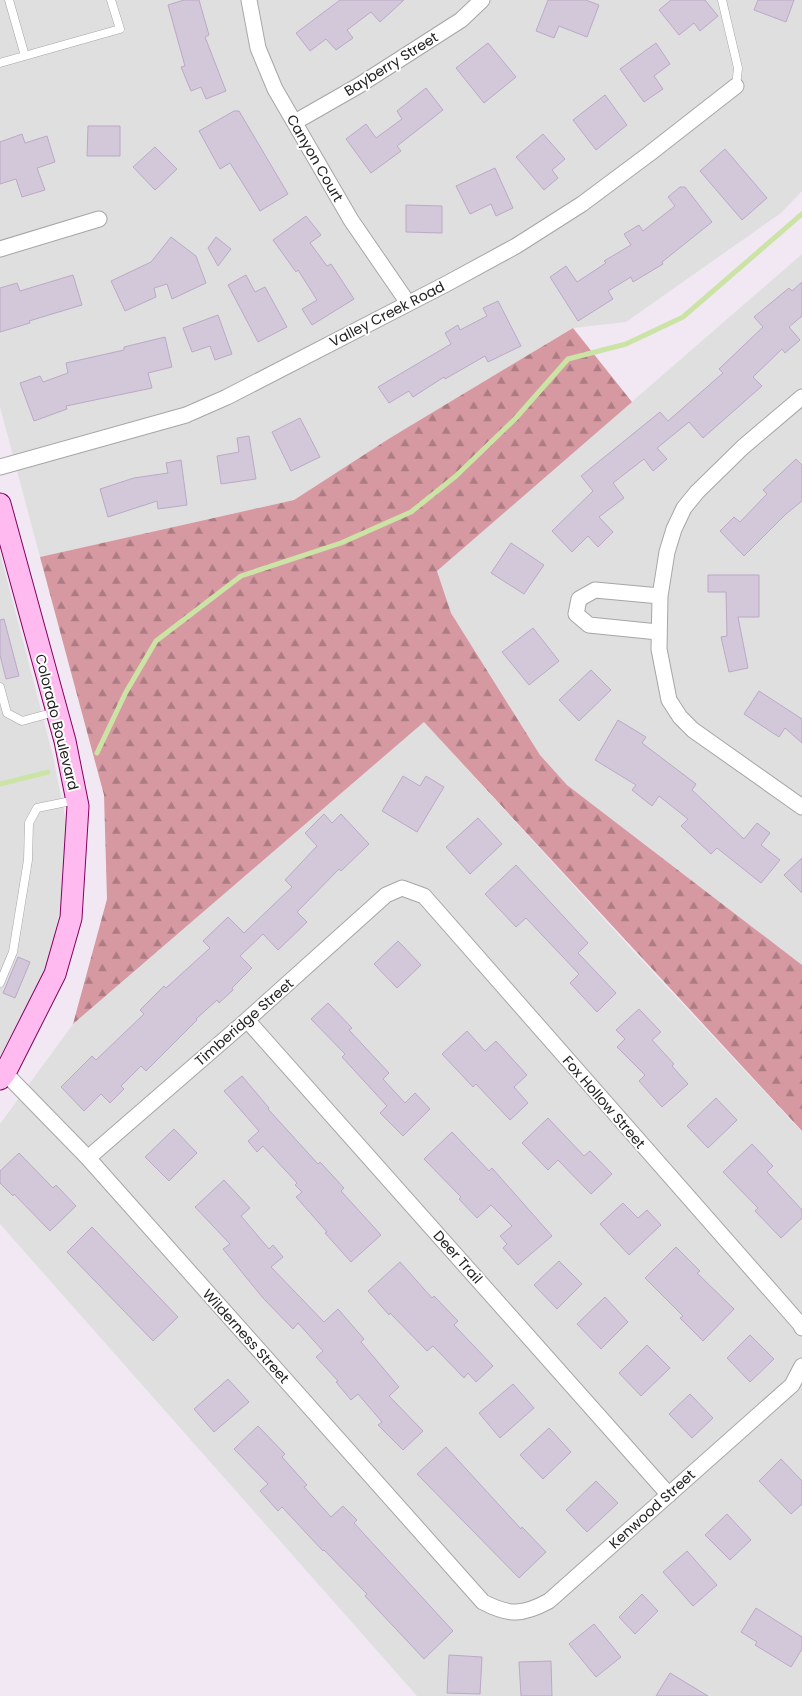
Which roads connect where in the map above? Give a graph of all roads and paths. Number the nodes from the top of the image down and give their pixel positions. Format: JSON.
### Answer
{"nodes":[{"id":1,"x":9,"y":0,"type":"edge"},
{"id":2,"x":111,"y":0,"type":"edge"},
{"id":3,"x":249,"y":0,"type":"edge"},
{"id":4,"x":482,"y":0,"type":"edge"},
{"id":5,"x":722,"y":0,"type":"edge"},
{"id":6,"x":25,"y":56,"type":"junction"},
{"id":7,"x":0,"y":63,"type":"edge"},
{"id":8,"x":736,"y":86,"type":"joint"},
{"id":9,"x":295,"y":122,"type":"junction"},
{"id":10,"x":99,"y":219,"type":"dead end"},
{"id":11,"x":0,"y":250,"type":"edge"},
{"id":12,"x":408,"y":303,"type":"junction"},
{"id":13,"x":802,"y":397,"type":"edge"},
{"id":14,"x":0,"y":467,"type":"edge"},
{"id":15,"x":0,"y":504,"type":"edge"},
{"id":16,"x":660,"y":596,"type":"junction"},
{"id":17,"x":658,"y":632,"type":"junction"},
{"id":18,"x":0,"y":687,"type":"edge"},
{"id":19,"x":57,"y":712,"type":"junction"},
{"id":20,"x":76,"y":800,"type":"junction"},
{"id":21,"x":802,"y":807,"type":"edge"},
{"id":22,"x":402,"y":888,"type":"joint"},
{"id":23,"x":0,"y":983,"type":"edge"},
{"id":24,"x":247,"y":1020,"type":"junction"},
{"id":25,"x":3,"y":1076,"type":"edge"},
{"id":26,"x":88,"y":1158,"type":"junction"},
{"id":27,"x":801,"y":1326,"type":"edge"},
{"id":28,"x":802,"y":1366,"type":"edge"},
{"id":29,"x":669,"y":1495,"type":"junction"},
{"id":30,"x":483,"y":1602,"type":"joint"}],
"edges":[{"from":1,"to":6,"type":"lane"},
{"from":2,"to":6,"type":"lane"},
{"from":3,"to":9,"type":"street","name":"Canyon Court"},
{"from":4,"to":9,"type":"street","name":"Bayberry Street"},
{"from":5,"to":8,"type":"lane"},
{"from":6,"to":7,"type":"lane"},
{"from":8,"to":12,"type":"street","name":"Valley Creek Road"},
{"from":9,"to":12,"type":"street","name":"Canyon Court"},
{"from":10,"to":11,"type":"street"},
{"from":12,"to":14,"type":"street","name":"Valley Creek Road"},
{"from":13,"to":16,"type":"street"},
{"from":15,"to":19,"type":"main road","name":"Colorado Boulevard"},
{"from":16,"to":17,"type":"street"},
{"from":16,"to":17,"type":"street"},
{"from":17,"to":21,"type":"street"},
{"from":18,"to":19,"type":"lane"},
{"from":19,"to":20,"type":"main road","name":"Colorado Boulevard"},
{"from":20,"to":23,"type":"lane"},
{"from":20,"to":25,"type":"main road","name":"Colorado Boulevard"},
{"from":22,"to":24,"type":"street","name":"Timberidge Street"},
{"from":22,"to":27,"type":"street","name":"Fox Hollow Street"},
{"from":24,"to":26,"type":"street","name":"Timberidge Street"},
{"from":24,"to":29,"type":"street","name":"Deer Trail"},
{"from":25,"to":26,"type":"street","name":"Wilderness Street"},
{"from":26,"to":30,"type":"street","name":"Wilderness Street"},
{"from":28,"to":29,"type":"street","name":"Kenwood Street"},
{"from":29,"to":30,"type":"street","name":"Kenwood Street"}]}
